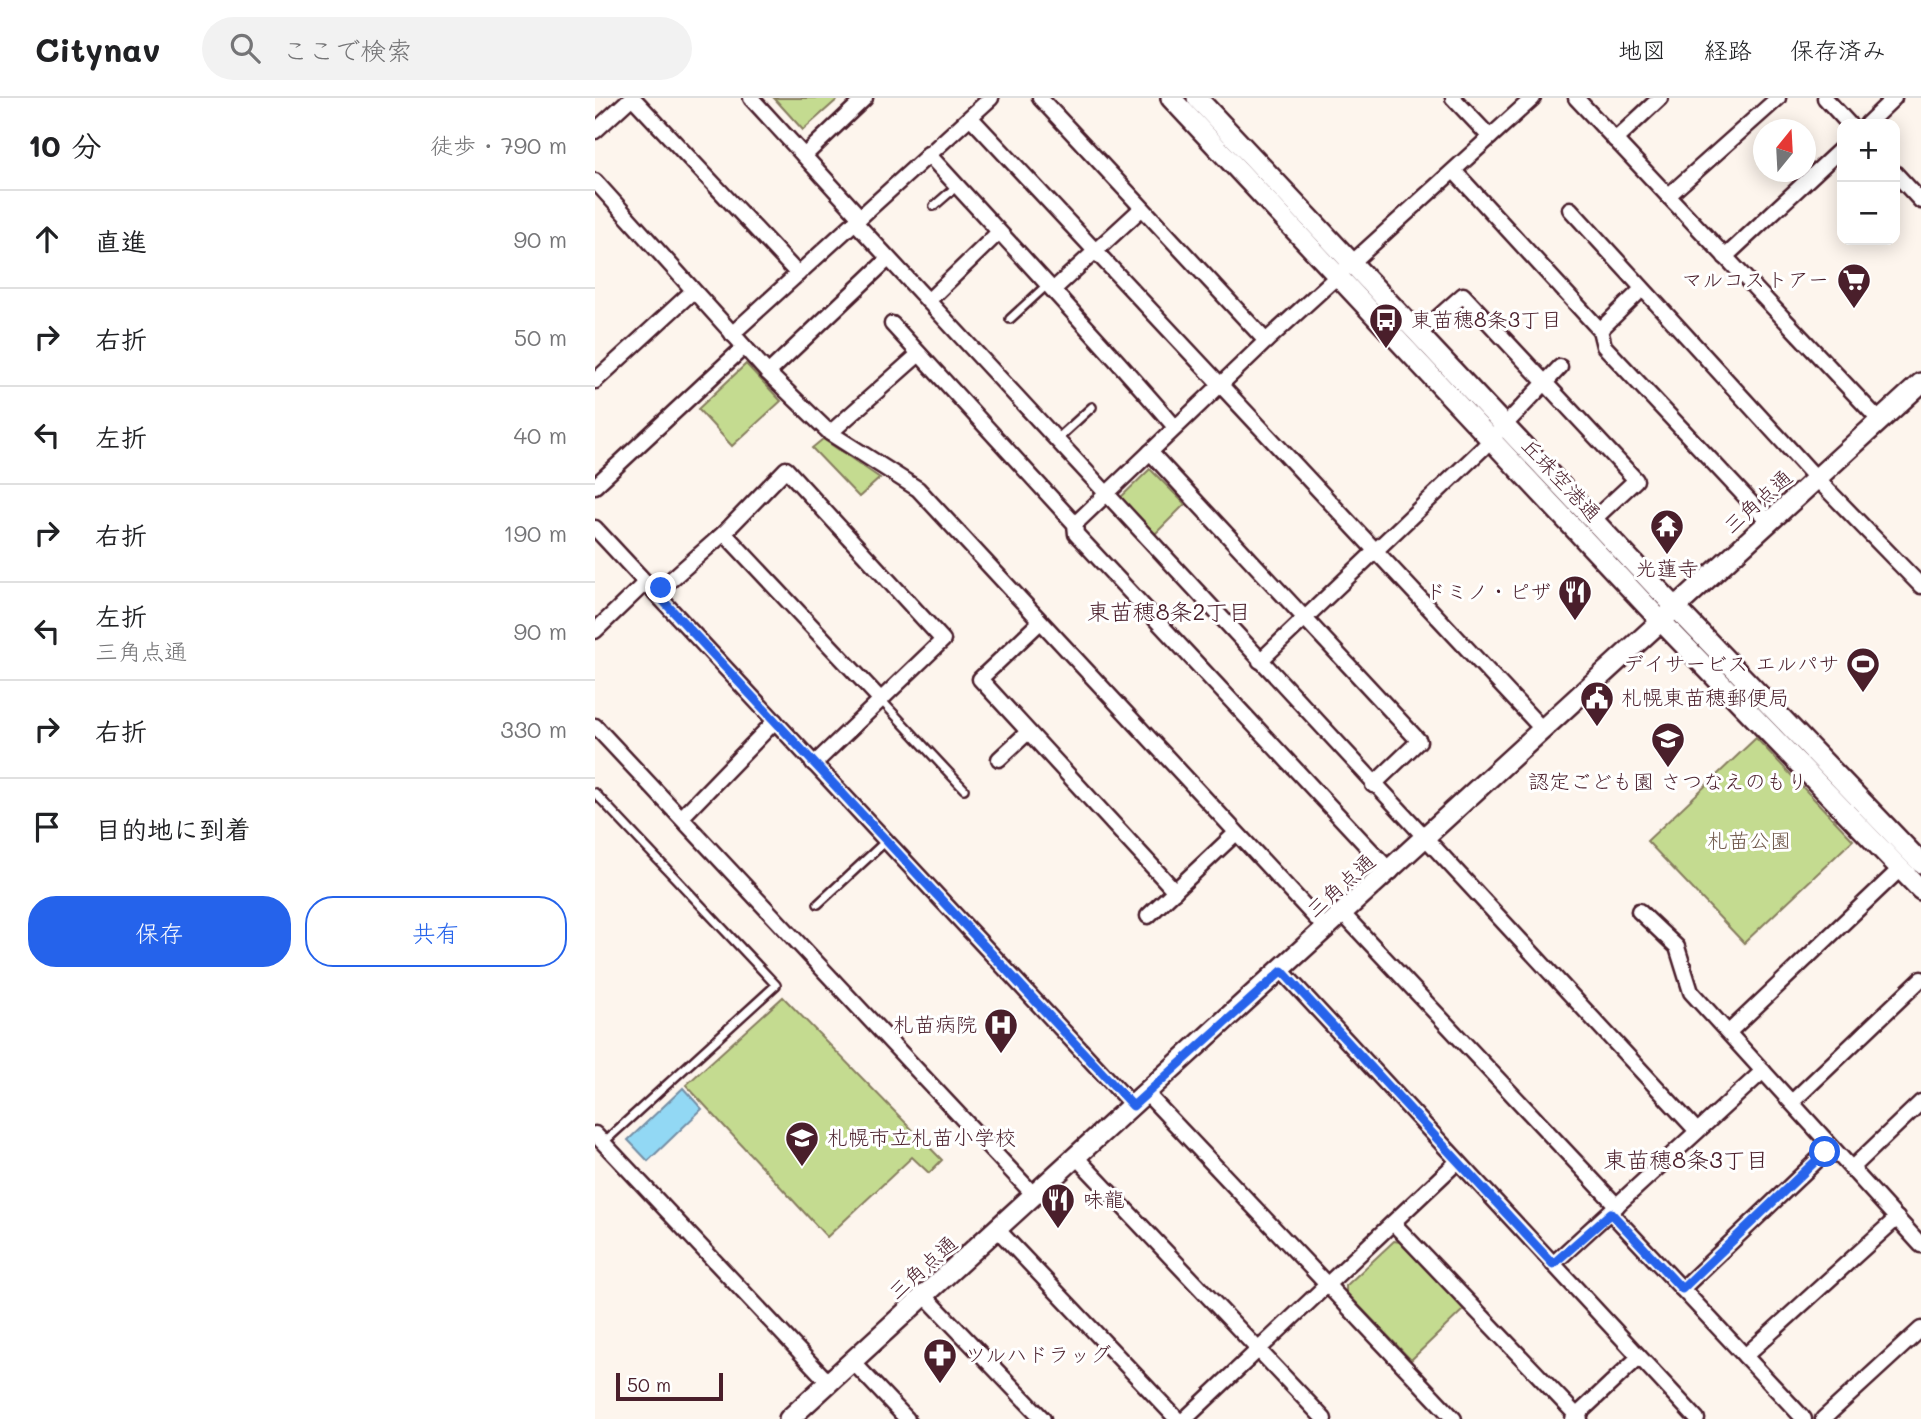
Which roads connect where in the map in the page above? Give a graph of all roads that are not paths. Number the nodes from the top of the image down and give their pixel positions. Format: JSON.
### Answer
{"nodes":[{"id":1,"x":632,"y":98,"type":"edge"},
{"id":2,"x":751,"y":98,"type":"edge"},
{"id":3,"x":865,"y":98,"type":"edge"},
{"id":4,"x":1040,"y":98,"type":"edge"},
{"id":5,"x":1171,"y":98,"type":"edge"},
{"id":6,"x":1197,"y":98,"type":"edge"},
{"id":7,"x":1453,"y":98,"type":"edge"},
{"id":8,"x":1533,"y":98,"type":"edge"},
{"id":9,"x":1576,"y":98,"type":"edge"},
{"id":10,"x":1660,"y":98,"type":"edge"},
{"id":11,"x":1778,"y":98,"type":"edge"},
{"id":12,"x":1825,"y":98,"type":"edge"},
{"id":13,"x":1894,"y":98,"type":"edge"},
{"id":14,"x":988,"y":99,"type":"edge"},
{"id":15,"x":971,"y":118,"type":"junction"},
{"id":16,"x":1844,"y":119,"type":"edge"},
{"id":17,"x":1872,"y":119,"type":"edge"},
{"id":18,"x":595,"y":131,"type":"edge"},
{"id":19,"x":1490,"y":137,"type":"junction"},
{"id":20,"x":1615,"y":140,"type":"junction"},
{"id":21,"x":1837,"y":153,"type":"edge"},
{"id":22,"x":928,"y":154,"type":"junction"},
{"id":23,"x":804,"y":156,"type":"junction"},
{"id":24,"x":1455,"y":172,"type":"junction"},
{"id":25,"x":1900,"y":178,"type":"edge"},
{"id":26,"x":595,"y":181,"type":"edge"},
{"id":27,"x":957,"y":186,"type":"junction"},
{"id":28,"x":1668,"y":196,"type":"junction"},
{"id":29,"x":1921,"y":201,"type":"edge"},
{"id":30,"x":934,"y":206,"type":"dead end"},
{"id":31,"x":1141,"y":209,"type":"junction"},
{"id":32,"x":1570,"y":209,"type":"dead end"},
{"id":33,"x":857,"y":219,"type":"junction"},
{"id":34,"x":998,"y":233,"type":"junction"},
{"id":35,"x":1095,"y":251,"type":"junction"},
{"id":36,"x":1725,"y":257,"type":"junction"},
{"id":37,"x":888,"y":259,"type":"junction"},
{"id":38,"x":1345,"y":269,"type":"junction"},
{"id":39,"x":798,"y":274,"type":"junction"},
{"id":40,"x":1051,"y":287,"type":"junction"},
{"id":41,"x":1642,"y":289,"type":"junction"},
{"id":42,"x":693,"y":291,"type":"junction"},
{"id":43,"x":927,"y":301,"type":"junction"},
{"id":44,"x":1010,"y":319,"type":"dead end"},
{"id":45,"x":891,"y":324,"type":"dead end"},
{"id":46,"x":1600,"y":330,"type":"junction"},
{"id":47,"x":732,"y":334,"type":"junction"},
{"id":48,"x":1419,"y":334,"type":"junction"},
{"id":49,"x":1266,"y":341,"type":"junction"},
{"id":50,"x":744,"y":347,"type":"junction"},
{"id":51,"x":919,"y":354,"type":"junction"},
{"id":52,"x":1560,"y":367,"type":"dead end"},
{"id":53,"x":768,"y":373,"type":"junction"},
{"id":54,"x":595,"y":381,"type":"edge"},
{"id":55,"x":1544,"y":382,"type":"junction"},
{"id":56,"x":1921,"y":383,"type":"edge"},
{"id":57,"x":1221,"y":386,"type":"junction"},
{"id":58,"x":1092,"y":407,"type":"dead end"},
{"id":59,"x":1880,"y":421,"type":"junction"},
{"id":60,"x":1175,"y":427,"type":"junction"},
{"id":61,"x":1497,"y":431,"type":"junction"},
{"id":62,"x":830,"y":433,"type":"junction"},
{"id":63,"x":1056,"y":440,"type":"junction"},
{"id":64,"x":1150,"y":452,"type":"junction"},
{"id":65,"x":1817,"y":479,"type":"junction"},
{"id":66,"x":595,"y":486,"type":"edge"},
{"id":67,"x":1107,"y":496,"type":"junction"},
{"id":68,"x":1593,"y":520,"type":"junction"},
{"id":69,"x":1769,"y":522,"type":"junction"},
{"id":70,"x":1075,"y":524,"type":"junction"},
{"id":71,"x":595,"y":528,"type":"edge"},
{"id":72,"x":724,"y":533,"type":"junction"},
{"id":73,"x":1375,"y":551,"type":"junction"},
{"id":74,"x":1921,"y":586,"type":"edge"},
{"id":75,"x":651,"y":587,"type":"junction"},
{"id":76,"x":1675,"y":607,"type":"junction"},
{"id":77,"x":1305,"y":618,"type":"junction"},
{"id":78,"x":1660,"y":620,"type":"junction"},
{"id":79,"x":1039,"y":623,"type":"junction"},
{"id":80,"x":595,"y":631,"type":"edge"},
{"id":81,"x":1260,"y":661,"type":"junction"},
{"id":82,"x":881,"y":700,"type":"junction"},
{"id":83,"x":775,"y":721,"type":"junction"},
{"id":84,"x":595,"y":726,"type":"edge"},
{"id":85,"x":1544,"y":731,"type":"junction"},
{"id":86,"x":1028,"y":732,"type":"junction"},
{"id":87,"x":999,"y":760,"type":"dead end"},
{"id":88,"x":814,"y":764,"type":"junction"},
{"id":89,"x":1373,"y":785,"type":"junction"},
{"id":90,"x":964,"y":789,"type":"dead end"},
{"id":91,"x":595,"y":793,"type":"edge"},
{"id":92,"x":682,"y":817,"type":"junction"},
{"id":93,"x":1236,"y":833,"type":"junction"},
{"id":94,"x":1426,"y":839,"type":"junction"},
{"id":95,"x":886,"y":841,"type":"junction"},
{"id":96,"x":1921,"y":863,"type":"edge"},
{"id":97,"x":1900,"y":869,"type":"junction"},
{"id":98,"x":1391,"y":872,"type":"junction"},
{"id":99,"x":1921,"y":890,"type":"edge"},
{"id":100,"x":1175,"y":891,"type":"junction"},
{"id":101,"x":818,"y":904,"type":"dead end"},
{"id":102,"x":1639,"y":911,"type":"dead end"},
{"id":103,"x":1343,"y":914,"type":"junction"},
{"id":104,"x":1148,"y":916,"type":"dead end"},
{"id":105,"x":1327,"y":930,"type":"junction"},
{"id":106,"x":1282,"y":971,"type":"junction"},
{"id":107,"x":1921,"y":979,"type":"edge"},
{"id":108,"x":1729,"y":1031,"type":"junction"},
{"id":109,"x":1763,"y":1071,"type":"junction"},
{"id":110,"x":1140,"y":1100,"type":"junction"},
{"id":111,"x":1921,"y":1101,"type":"edge"},
{"id":112,"x":1792,"y":1102,"type":"junction"},
{"id":113,"x":1697,"y":1131,"type":"junction"},
{"id":114,"x":599,"y":1139,"type":"edge"},
{"id":115,"x":1831,"y":1147,"type":"junction"},
{"id":116,"x":1077,"y":1158,"type":"junction"},
{"id":117,"x":1457,"y":1162,"type":"junction"},
{"id":118,"x":1852,"y":1168,"type":"junction"},
{"id":119,"x":1034,"y":1195,"type":"junction"},
{"id":120,"x":1614,"y":1210,"type":"junction"},
{"id":121,"x":1897,"y":1218,"type":"junction"},
{"id":122,"x":1393,"y":1223,"type":"junction"},
{"id":123,"x":1916,"y":1228,"type":"edge"},
{"id":124,"x":998,"y":1230,"type":"junction"},
{"id":125,"x":1921,"y":1245,"type":"edge"},
{"id":126,"x":1553,"y":1264,"type":"junction"},
{"id":127,"x":1328,"y":1286,"type":"junction"},
{"id":128,"x":1682,"y":1289,"type":"junction"},
{"id":129,"x":926,"y":1297,"type":"junction"},
{"id":130,"x":1921,"y":1329,"type":"edge"},
{"id":131,"x":1260,"y":1351,"type":"junction"},
{"id":132,"x":1745,"y":1356,"type":"junction"},
{"id":133,"x":1639,"y":1357,"type":"junction"},
{"id":134,"x":852,"y":1361,"type":"junction"},
{"id":135,"x":829,"y":1383,"type":"junction"},
{"id":136,"x":1577,"y":1418,"type":"edge"},
{"id":137,"x":789,"y":1419,"type":"edge"},
{"id":138,"x":907,"y":1419,"type":"edge"},
{"id":139,"x":1043,"y":1419,"type":"edge"},
{"id":140,"x":1177,"y":1419,"type":"edge"},
{"id":141,"x":1185,"y":1419,"type":"edge"},
{"id":142,"x":1324,"y":1419,"type":"edge"},
{"id":143,"x":1454,"y":1419,"type":"edge"},
{"id":144,"x":1697,"y":1419,"type":"edge"},
{"id":145,"x":1804,"y":1419,"type":"edge"},
{"id":146,"x":1823,"y":1419,"type":"edge"}],
"edges":[{"from":1,"to":18,"type":"street"},
{"from":1,"to":39,"type":"street"},
{"from":2,"to":23,"type":"street"},
{"from":3,"to":23,"type":"street"},
{"from":4,"to":31,"type":"street"},
{"from":5,"to":38,"type":"main road","name":"丘珠空港通"},
{"from":6,"to":38,"type":"main road","name":"丘珠空港通"},
{"from":7,"to":19,"type":"street"},
{"from":8,"to":19,"type":"street"},
{"from":9,"to":20,"type":"street"},
{"from":10,"to":20,"type":"street"},
{"from":11,"to":28,"type":"street"},
{"from":12,"to":16,"type":"street"},
{"from":13,"to":17,"type":"street"},
{"from":14,"to":15,"type":"street"},
{"from":15,"to":22,"type":"street"},
{"from":15,"to":35,"type":"street"},
{"from":19,"to":24,"type":"street"},
{"from":20,"to":28,"type":"street"},
{"from":21,"to":36,"type":"street"},
{"from":22,"to":27,"type":"street"},
{"from":22,"to":33,"type":"street"},
{"from":23,"to":33,"type":"street"},
{"from":24,"to":38,"type":"street"},
{"from":24,"to":46,"type":"street"},
{"from":25,"to":29,"type":"street"},
{"from":26,"to":42,"type":"street"},
{"from":27,"to":30,"type":"lane"},
{"from":27,"to":34,"type":"street"},
{"from":28,"to":36,"type":"street"},
{"from":31,"to":35,"type":"street"},
{"from":31,"to":49,"type":"street"},
{"from":32,"to":41,"type":"street"},
{"from":33,"to":37,"type":"street"},
{"from":33,"to":39,"type":"street"},
{"from":34,"to":40,"type":"street"},
{"from":34,"to":43,"type":"street"},
{"from":35,"to":40,"type":"street"},
{"from":35,"to":57,"type":"street"},
{"from":36,"to":59,"type":"street"},
{"from":37,"to":43,"type":"street"},
{"from":37,"to":53,"type":"street"},
{"from":38,"to":48,"type":"main road","name":"丘珠空港通"},
{"from":38,"to":49,"type":"street"},
{"from":38,"to":61,"type":"main road","name":"丘珠空港通"},
{"from":39,"to":47,"type":"street"},
{"from":40,"to":44,"type":"lane"},
{"from":40,"to":60,"type":"street"},
{"from":41,"to":46,"type":"street"},
{"from":41,"to":65,"type":"street"},
{"from":42,"to":47,"type":"street"},
{"from":42,"to":54,"type":"street"},
{"from":43,"to":63,"type":"street"},
{"from":45,"to":51,"type":"street"},
{"from":46,"to":69,"type":"street"},
{"from":47,"to":50,"type":"street"},
{"from":48,"to":55,"type":"street"},
{"from":48,"to":61,"type":"main road","name":"丘珠空港通"},
{"from":49,"to":57,"type":"street"},
{"from":50,"to":53,"type":"street"},
{"from":50,"to":66,"type":"street"},
{"from":51,"to":62,"type":"street"},
{"from":51,"to":70,"type":"street"},
{"from":52,"to":55,"type":"street"},
{"from":53,"to":62,"type":"street"},
{"from":55,"to":61,"type":"street"},
{"from":55,"to":68,"type":"street"},
{"from":56,"to":59,"type":"main road","name":"三角点通"},
{"from":57,"to":60,"type":"street"},
{"from":57,"to":73,"type":"street"},
{"from":58,"to":63,"type":"lane"},
{"from":59,"to":65,"type":"main road","name":"三角点通"},
{"from":60,"to":64,"type":"street"},
{"from":61,"to":68,"type":"main road","name":"丘珠空港通"},
{"from":61,"to":73,"type":"street"},
{"from":61,"to":78,"type":"main road","name":"丘珠空港通"},
{"from":62,"to":79,"type":"street"},
{"from":63,"to":67,"type":"street"},
{"from":64,"to":67,"type":"street"},
{"from":64,"to":77,"type":"street"},
{"from":65,"to":69,"type":"main road","name":"三角点通"},
{"from":65,"to":74,"type":"street"},
{"from":67,"to":70,"type":"street"},
{"from":67,"to":81,"type":"street"},
{"from":68,"to":76,"type":"main road","name":"丘珠空港通"},
{"from":69,"to":76,"type":"main road","name":"三角点通"},
{"from":70,"to":98,"type":"street"},
{"from":71,"to":75,"type":"street"},
{"from":72,"to":75,"type":"street"},
{"from":72,"to":82,"type":"street"},
{"from":72,"to":82,"type":"street"},
{"from":73,"to":77,"type":"street"},
{"from":73,"to":85,"type":"street"},
{"from":75,"to":80,"type":"street"},
{"from":75,"to":83,"type":"street"},
{"from":76,"to":78,"type":"main road","name":"三角点通"},
{"from":76,"to":96,"type":"main road","name":"丘珠空港通"},
{"from":77,"to":81,"type":"street"},
{"from":77,"to":89,"type":"street"},
{"from":78,"to":85,"type":"main road","name":"三角点通"},
{"from":78,"to":97,"type":"main road","name":"丘珠空港通"},
{"from":79,"to":86,"type":"street"},
{"from":79,"to":93,"type":"street"},
{"from":81,"to":89,"type":"street"},
{"from":82,"to":88,"type":"street"},
{"from":82,"to":90,"type":"lane"},
{"from":83,"to":88,"type":"street"},
{"from":83,"to":92,"type":"street"},
{"from":84,"to":92,"type":"street"},
{"from":85,"to":94,"type":"main road","name":"三角点通"},
{"from":86,"to":87,"type":"street"},
{"from":86,"to":100,"type":"street"},
{"from":88,"to":95,"type":"street"},
{"from":89,"to":94,"type":"street"},
{"from":91,"to":114,"type":"lane"},
{"from":92,"to":119,"type":"street"},
{"from":93,"to":100,"type":"street"},
{"from":93,"to":105,"type":"street"},
{"from":94,"to":98,"type":"main road","name":"三角点通"},
{"from":94,"to":113,"type":"street"},
{"from":95,"to":101,"type":"lane"},
{"from":95,"to":110,"type":"street"},
{"from":97,"to":99,"type":"main road","name":"丘珠空港通"},
{"from":97,"to":108,"type":"street"},
{"from":98,"to":103,"type":"main road","name":"三角点通"},
{"from":100,"to":104,"type":"street"},
{"from":102,"to":108,"type":"street"},
{"from":103,"to":105,"type":"main road","name":"三角点通"},
{"from":103,"to":120,"type":"street"},
{"from":105,"to":106,"type":"main road","name":"三角点通"},
{"from":106,"to":110,"type":"main road","name":"三角点通"},
{"from":106,"to":117,"type":"street"},
{"from":107,"to":112,"type":"street"},
{"from":108,"to":109,"type":"street"},
{"from":109,"to":112,"type":"street"},
{"from":109,"to":113,"type":"street"},
{"from":110,"to":116,"type":"main road","name":"三角点通"},
{"from":110,"to":127,"type":"street"},
{"from":111,"to":118,"type":"street"},
{"from":112,"to":115,"type":"street"},
{"from":113,"to":120,"type":"street"},
{"from":114,"to":135,"type":"street"},
{"from":115,"to":118,"type":"street"},
{"from":115,"to":128,"type":"street"},
{"from":116,"to":119,"type":"main road","name":"三角点通"},
{"from":116,"to":131,"type":"street"},
{"from":117,"to":122,"type":"street"},
{"from":117,"to":126,"type":"street"},
{"from":118,"to":121,"type":"street"},
{"from":119,"to":124,"type":"main road","name":"三角点通"},
{"from":120,"to":126,"type":"street"},
{"from":120,"to":128,"type":"street"},
{"from":121,"to":123,"type":"street"},
{"from":121,"to":132,"type":"street"},
{"from":122,"to":127,"type":"street"},
{"from":122,"to":136,"type":"street"},
{"from":123,"to":125,"type":"street"},
{"from":124,"to":129,"type":"main road","name":"三角点通"},
{"from":124,"to":140,"type":"street"},
{"from":126,"to":133,"type":"street"},
{"from":127,"to":131,"type":"street"},
{"from":127,"to":143,"type":"street"},
{"from":128,"to":132,"type":"street"},
{"from":129,"to":134,"type":"main road","name":"三角点通"},
{"from":129,"to":139,"type":"street"},
{"from":130,"to":146,"type":"street"},
{"from":131,"to":141,"type":"street"},
{"from":131,"to":142,"type":"street"},
{"from":132,"to":145,"type":"street"},
{"from":133,"to":136,"type":"street"},
{"from":133,"to":144,"type":"street"},
{"from":134,"to":135,"type":"main road","name":"三角点通"},
{"from":134,"to":138,"type":"street"},
{"from":135,"to":137,"type":"main road","name":"三角点通"}]}
